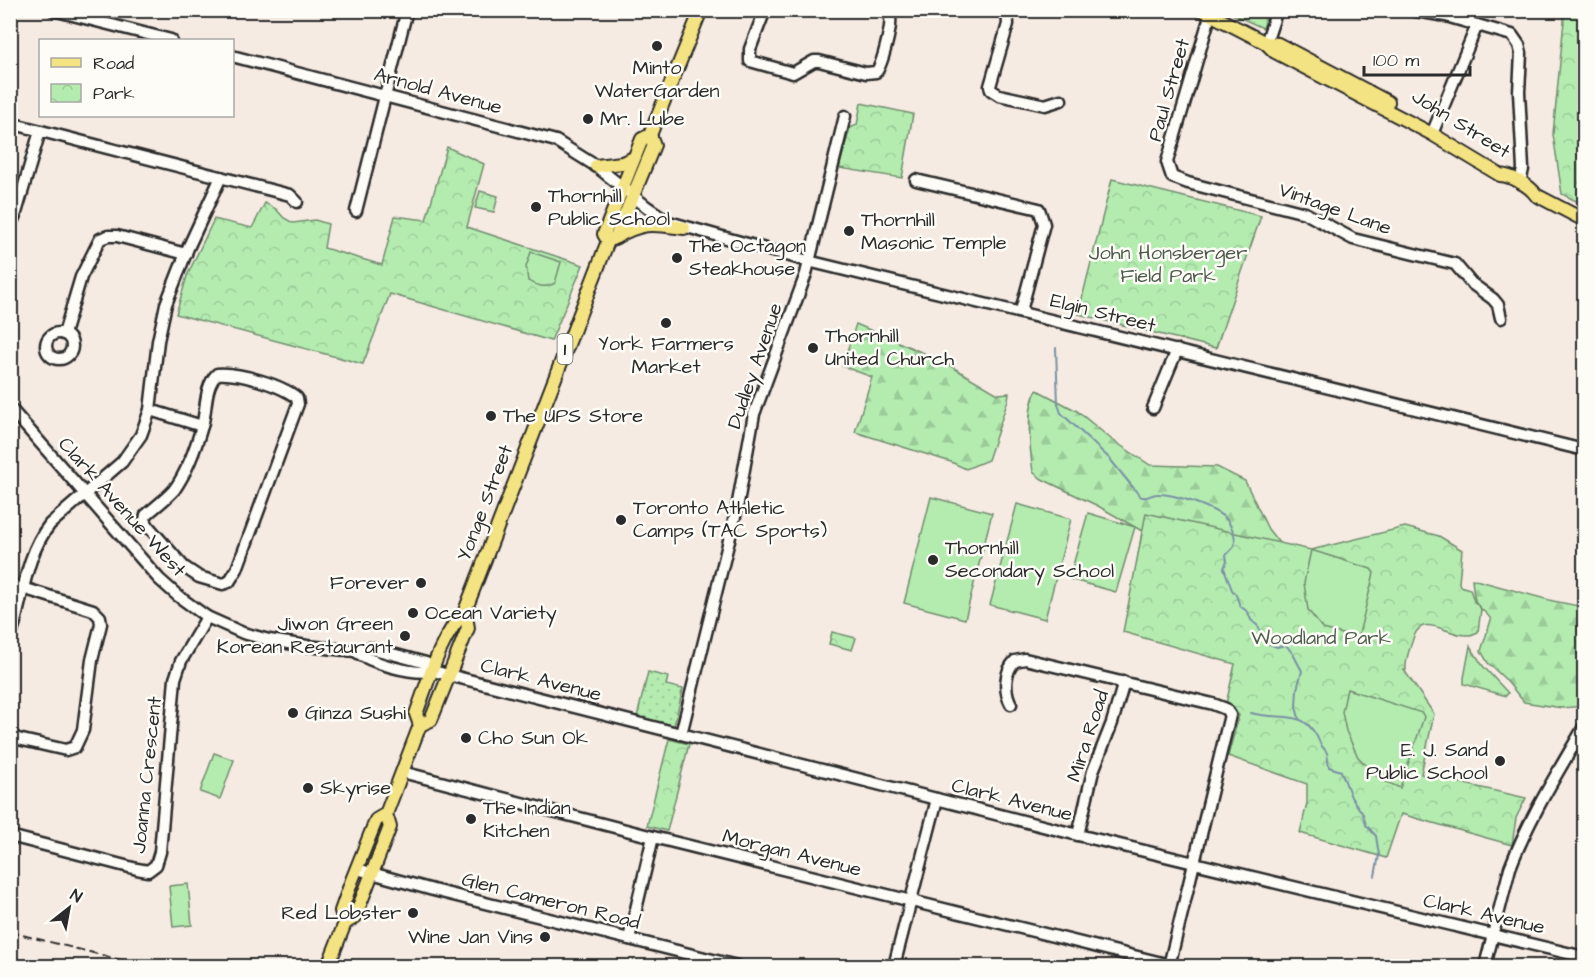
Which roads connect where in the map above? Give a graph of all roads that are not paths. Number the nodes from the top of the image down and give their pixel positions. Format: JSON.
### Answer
{"nodes":[{"id":1,"x":53,"y":10,"type":"edge"},
{"id":2,"x":407,"y":10,"type":"edge"},
{"id":3,"x":701,"y":10,"type":"edge"},
{"id":4,"x":765,"y":10,"type":"edge"},
{"id":5,"x":884,"y":10,"type":"edge"},
{"id":6,"x":1007,"y":10,"type":"edge"},
{"id":7,"x":1191,"y":10,"type":"edge"},
{"id":8,"x":1277,"y":10,"type":"edge"},
{"id":9,"x":1410,"y":10,"type":"edge"},
{"id":10,"x":1206,"y":13,"type":"edge"},
{"id":11,"x":1477,"y":25,"type":"junction"},
{"id":12,"x":167,"y":39,"type":"edge"},
{"id":13,"x":1266,"y":43,"type":"junction"},
{"id":14,"x":234,"y":57,"type":"edge"},
{"id":15,"x":385,"y":95,"type":"junction"},
{"id":16,"x":1061,"y":100,"type":"dead end"},
{"id":17,"x":845,"y":116,"type":"dead end"},
{"id":18,"x":10,"y":123,"type":"edge"},
{"id":19,"x":40,"y":131,"type":"junction"},
{"id":20,"x":1434,"y":131,"type":"junction"},
{"id":21,"x":650,"y":135,"type":"junction"},
{"id":22,"x":634,"y":158,"type":"junction"},
{"id":23,"x":596,"y":166,"type":"junction"},
{"id":24,"x":1169,"y":174,"type":"joint"},
{"id":25,"x":222,"y":177,"type":"junction"},
{"id":26,"x":916,"y":180,"type":"dead end"},
{"id":27,"x":1526,"y":186,"type":"junction"},
{"id":28,"x":623,"y":187,"type":"junction"},
{"id":29,"x":634,"y":196,"type":"junction"},
{"id":30,"x":297,"y":202,"type":"dead end"},
{"id":31,"x":356,"y":211,"type":"dead end"},
{"id":32,"x":1584,"y":212,"type":"edge"},
{"id":33,"x":1584,"y":220,"type":"edge"},
{"id":34,"x":10,"y":226,"type":"edge"},
{"id":35,"x":684,"y":228,"type":"junction"},
{"id":36,"x":612,"y":239,"type":"junction"},
{"id":37,"x":186,"y":254,"type":"junction"},
{"id":38,"x":808,"y":261,"type":"junction"},
{"id":39,"x":1021,"y":311,"type":"junction"},
{"id":40,"x":1501,"y":318,"type":"dead end"},
{"id":41,"x":64,"y":334,"type":"dead end"},
{"id":42,"x":1177,"y":350,"type":"junction"},
{"id":43,"x":10,"y":408,"type":"edge"},
{"id":44,"x":1154,"y":408,"type":"dead end"},
{"id":45,"x":150,"y":410,"type":"junction"},
{"id":46,"x":202,"y":426,"type":"junction"},
{"id":47,"x":1584,"y":450,"type":"edge"},
{"id":48,"x":85,"y":494,"type":"junction"},
{"id":49,"x":10,"y":584,"type":"edge"},
{"id":50,"x":24,"y":588,"type":"junction"},
{"id":51,"x":465,"y":611,"type":"junction"},
{"id":52,"x":207,"y":617,"type":"junction"},
{"id":53,"x":10,"y":639,"type":"edge"},
{"id":54,"x":433,"y":671,"type":"junction"},
{"id":55,"x":448,"y":675,"type":"junction"},
{"id":56,"x":1124,"y":682,"type":"junction"},
{"id":57,"x":1011,"y":704,"type":"dead end"},
{"id":58,"x":420,"y":725,"type":"junction"},
{"id":59,"x":1584,"y":727,"type":"edge"},
{"id":60,"x":10,"y":734,"type":"edge"},
{"id":61,"x":681,"y":734,"type":"junction"},
{"id":62,"x":402,"y":772,"type":"junction"},
{"id":63,"x":937,"y":799,"type":"junction"},
{"id":64,"x":386,"y":814,"type":"junction"},
{"id":65,"x":1078,"y":835,"type":"junction"},
{"id":66,"x":10,"y":836,"type":"edge"},
{"id":67,"x":653,"y":837,"type":"junction"},
{"id":68,"x":1194,"y":863,"type":"junction"},
{"id":69,"x":357,"y":869,"type":"junction"},
{"id":70,"x":372,"y":873,"type":"junction"},
{"id":71,"x":910,"y":901,"type":"junction"},
{"id":72,"x":345,"y":923,"type":"junction"},
{"id":73,"x":1493,"y":934,"type":"junction"},
{"id":74,"x":629,"y":939,"type":"junction"},
{"id":75,"x":1584,"y":957,"type":"edge"},
{"id":76,"x":328,"y":966,"type":"edge"},
{"id":77,"x":737,"y":966,"type":"edge"},
{"id":78,"x":894,"y":966,"type":"edge"},
{"id":79,"x":1171,"y":966,"type":"edge"},
{"id":80,"x":1485,"y":966,"type":"edge"}],
"edges":[{"from":1,"to":12,"type":"street"},
{"from":2,"to":15,"type":"street"},
{"from":3,"to":21,"type":"main road","name":"Yonge Street","number":"1"},
{"from":4,"to":5,"type":"street"},
{"from":6,"to":16,"type":"street"},
{"from":7,"to":10,"type":"main road","name":"John Street"},
{"from":8,"to":13,"type":"street"},
{"from":9,"to":11,"type":"street"},
{"from":10,"to":13,"type":"main road","name":"John Street"},
{"from":10,"to":24,"type":"street","name":"Paul Street"},
{"from":11,"to":20,"type":"street"},
{"from":11,"to":27,"type":"street"},
{"from":13,"to":20,"type":"main road","name":"John Street"},
{"from":14,"to":15,"type":"street","name":"Arnold Avenue"},
{"from":15,"to":23,"type":"street","name":"Arnold Avenue"},
{"from":15,"to":31,"type":"street"},
{"from":17,"to":38,"type":"street","name":"Dudley Avenue"},
{"from":18,"to":19,"type":"street"},
{"from":19,"to":25,"type":"street"},
{"from":19,"to":34,"type":"street"},
{"from":20,"to":27,"type":"main road","name":"John Street"},
{"from":21,"to":22,"type":"main road","name":"Yonge Street","number":"1"},
{"from":21,"to":29,"type":"main road","name":"Yonge Street","number":"1"},
{"from":22,"to":23,"type":"main road"},
{"from":22,"to":28,"type":"main road","name":"Yonge Street","number":"1"},
{"from":23,"to":28,"type":"street","name":"Arnold Avenue"},
{"from":24,"to":40,"type":"street","name":"Vintage Lane"},
{"from":25,"to":30,"type":"street"},
{"from":25,"to":37,"type":"street"},
{"from":26,"to":39,"type":"street"},
{"from":27,"to":32,"type":"main road","name":"John Street"},
{"from":27,"to":33,"type":"main road","name":"John Street"},
{"from":28,"to":29,"type":"street","name":"Elgin Street"},
{"from":28,"to":36,"type":"main road","name":"Yonge Street","number":"1"},
{"from":29,"to":35,"type":"street","name":"Elgin Street"},
{"from":29,"to":36,"type":"main road","name":"Yonge Street","number":"1"},
{"from":35,"to":36,"type":"main road"},
{"from":35,"to":38,"type":"street","name":"Elgin Street"},
{"from":36,"to":51,"type":"main road","name":"Yonge Street","number":"1"},
{"from":37,"to":41,"type":"street"},
{"from":37,"to":45,"type":"street"},
{"from":38,"to":39,"type":"street","name":"Elgin Street"},
{"from":38,"to":61,"type":"street","name":"Dudley Avenue"},
{"from":39,"to":42,"type":"street","name":"Elgin Street"},
{"from":42,"to":44,"type":"street"},
{"from":42,"to":47,"type":"street","name":"Elgin Street"},
{"from":43,"to":48,"type":"street","name":"Clark Avenue West"},
{"from":45,"to":46,"type":"street"},
{"from":45,"to":48,"type":"street"},
{"from":46,"to":46,"type":"street"},
{"from":48,"to":50,"type":"street"},
{"from":48,"to":52,"type":"street","name":"Clark Avenue West"},
{"from":49,"to":50,"type":"street"},
{"from":50,"to":53,"type":"street"},
{"from":50,"to":60,"type":"street"},
{"from":51,"to":54,"type":"main road","name":"Yonge Street","number":"1"},
{"from":51,"to":55,"type":"main road","name":"Yonge Street","number":"1"},
{"from":52,"to":54,"type":"street","name":"Clark Avenue West"},
{"from":52,"to":66,"type":"street","name":"Joanna Crescent"},
{"from":54,"to":55,"type":"street","name":"Clark Avenue"},
{"from":54,"to":58,"type":"main road","name":"Yonge Street","number":"1"},
{"from":55,"to":58,"type":"main road","name":"Yonge Street","number":"1"},
{"from":55,"to":61,"type":"street","name":"Clark Avenue"},
{"from":56,"to":57,"type":"street"},
{"from":56,"to":65,"type":"street","name":"Mira Road"},
{"from":56,"to":68,"type":"street"},
{"from":58,"to":62,"type":"main road","name":"Yonge Street","number":"1"},
{"from":59,"to":73,"type":"street"},
{"from":61,"to":63,"type":"street","name":"Clark Avenue"},
{"from":62,"to":64,"type":"main road","name":"Yonge Street","number":"1"},
{"from":62,"to":67,"type":"street","name":"Morgan Avenue"},
{"from":63,"to":65,"type":"street","name":"Clark Avenue"},
{"from":63,"to":71,"type":"street"},
{"from":64,"to":69,"type":"main road","name":"Yonge Street","number":"1"},
{"from":64,"to":70,"type":"main road","name":"Yonge Street","number":"1"},
{"from":65,"to":68,"type":"street","name":"Clark Avenue"},
{"from":67,"to":71,"type":"street","name":"Morgan Avenue"},
{"from":67,"to":74,"type":"street"},
{"from":68,"to":73,"type":"street","name":"Clark Avenue"},
{"from":68,"to":79,"type":"street"},
{"from":69,"to":70,"type":"street","name":"Glen Cameron Road"},
{"from":69,"to":72,"type":"main road","name":"Yonge Street","number":"1"},
{"from":70,"to":72,"type":"main road","name":"Yonge Street","number":"1"},
{"from":70,"to":74,"type":"street","name":"Glen Cameron Road"},
{"from":71,"to":78,"type":"street"},
{"from":71,"to":79,"type":"street","name":"Morgan Avenue"},
{"from":72,"to":76,"type":"main road","name":"Yonge Street","number":"1"},
{"from":73,"to":75,"type":"street","name":"Clark Avenue"},
{"from":73,"to":80,"type":"street"},
{"from":74,"to":77,"type":"street","name":"Glen Cameron Road"}]}
